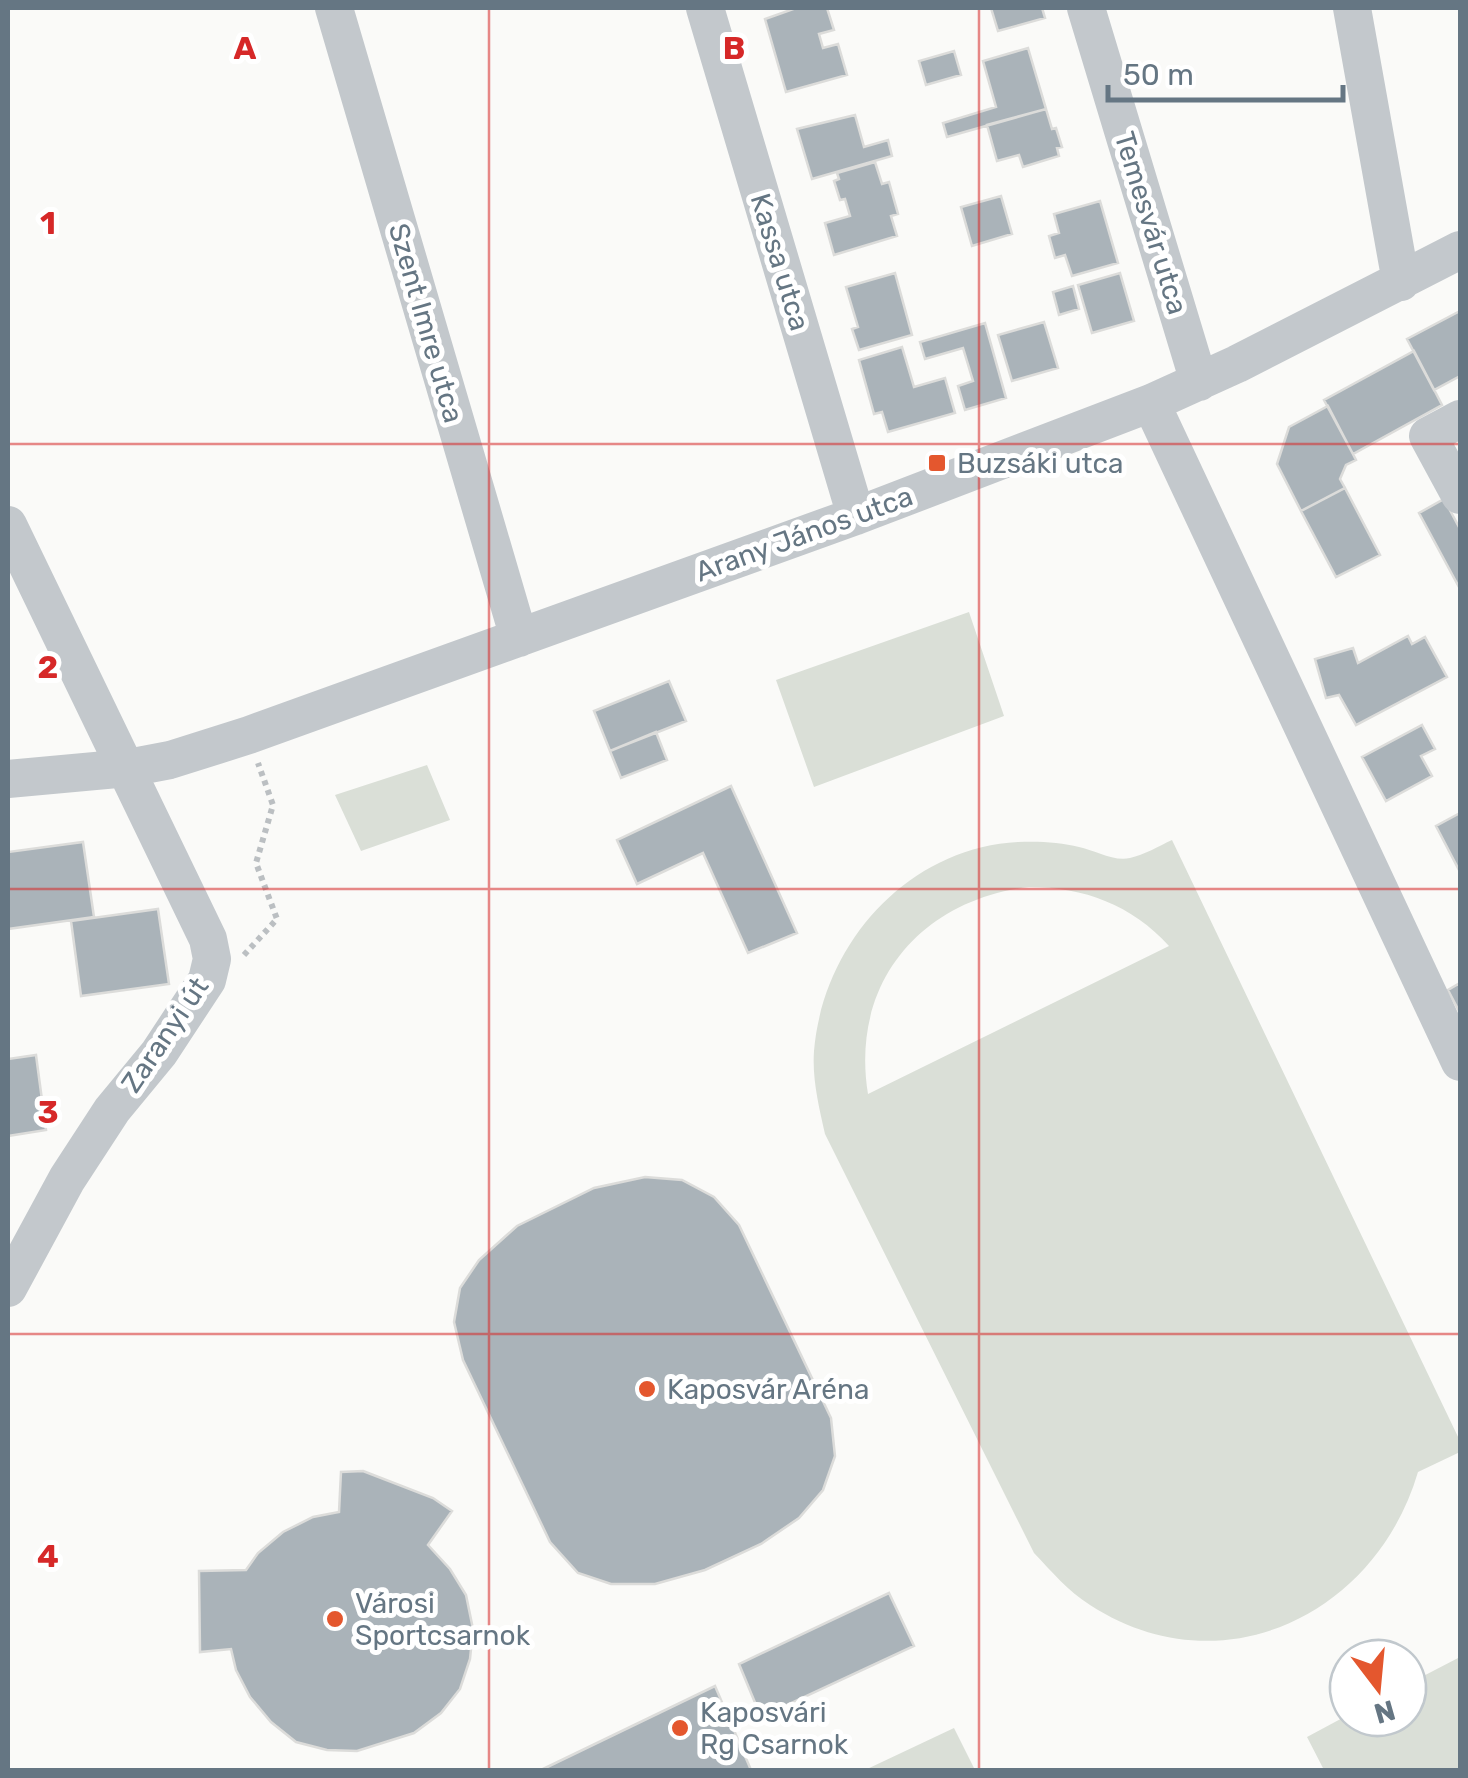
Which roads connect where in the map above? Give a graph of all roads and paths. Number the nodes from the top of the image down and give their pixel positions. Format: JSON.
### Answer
{"nodes":[{"id":1,"x":334,"y":8,"type":"edge"},
{"id":2,"x":705,"y":8,"type":"edge"},
{"id":3,"x":1086,"y":8,"type":"edge"},
{"id":4,"x":1352,"y":8,"type":"edge"},
{"id":5,"x":1460,"y":250,"type":"edge"},
{"id":6,"x":1401,"y":282,"type":"junction"},
{"id":7,"x":1199,"y":382,"type":"junction"},
{"id":8,"x":1150,"y":403,"type":"junction"},
{"id":9,"x":1460,"y":419,"type":"edge"},
{"id":10,"x":1460,"y":495,"type":"edge"},
{"id":11,"x":856,"y":516,"type":"junction"},
{"id":12,"x":8,"y":525,"type":"edge"},
{"id":13,"x":519,"y":638,"type":"junction"},
{"id":14,"x":128,"y":768,"type":"junction"},
{"id":15,"x":8,"y":779,"type":"edge"},
{"id":16,"x":1460,"y":1062,"type":"edge"},
{"id":17,"x":8,"y":1288,"type":"edge"}],
"edges":[{"from":1,"to":13,"type":"street","name":"Szent Imre utca"},
{"from":2,"to":11,"type":"street","name":"Kassa utca"},
{"from":3,"to":7,"type":"street","name":"Temesvár utca"},
{"from":4,"to":6,"type":"street"},
{"from":5,"to":6,"type":"street","name":"Arany János utca"},
{"from":6,"to":7,"type":"street","name":"Arany János utca"},
{"from":7,"to":8,"type":"street","name":"Arany János utca"},
{"from":8,"to":11,"type":"street","name":"Arany János utca"},
{"from":8,"to":16,"type":"street"},
{"from":9,"to":10,"type":"street"},
{"from":11,"to":13,"type":"street","name":"Arany János utca"},
{"from":12,"to":14,"type":"street"},
{"from":13,"to":14,"type":"street","name":"Arany János utca"},
{"from":14,"to":15,"type":"street","name":"Arany János utca"},
{"from":14,"to":17,"type":"street","name":"Zaranyi út"}]}
